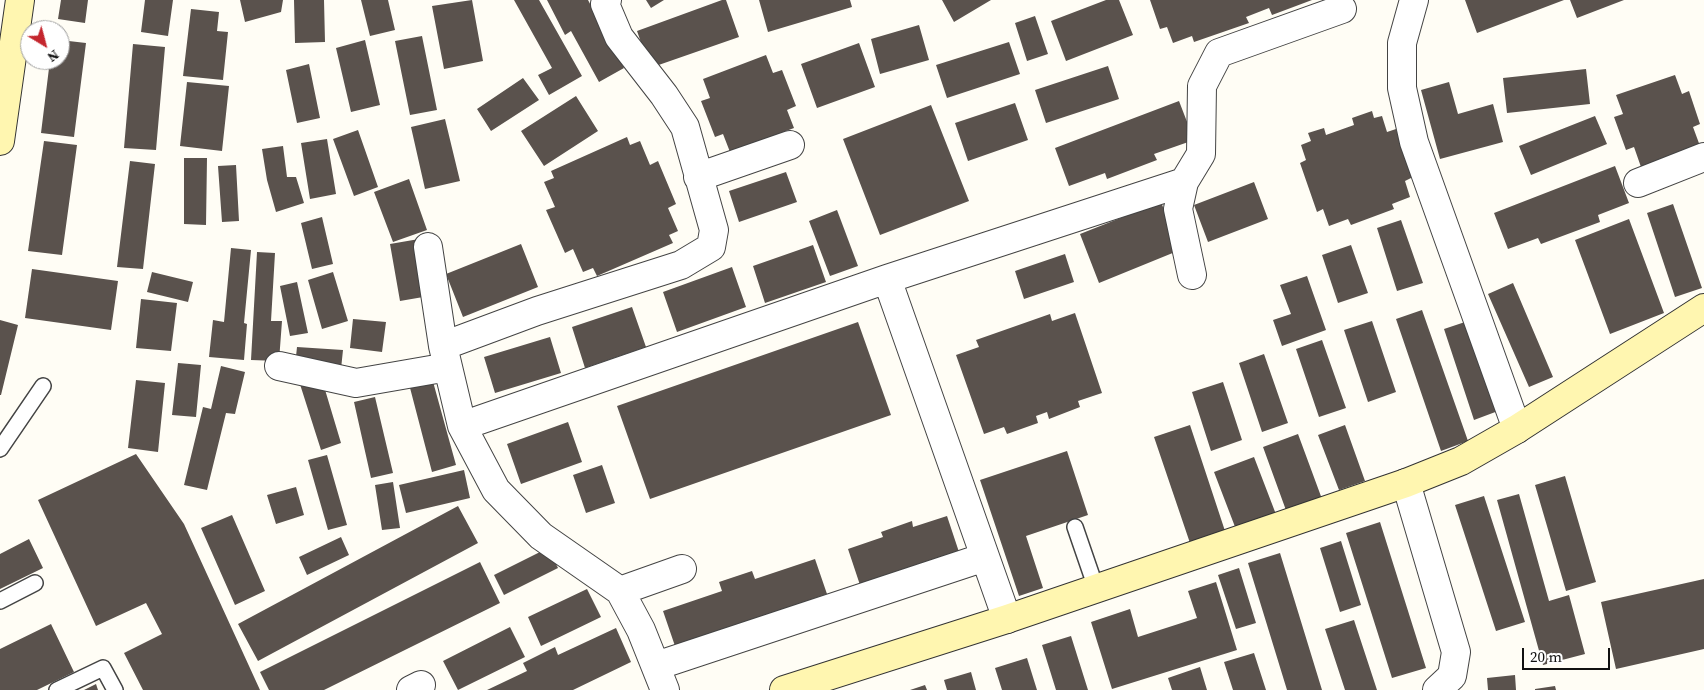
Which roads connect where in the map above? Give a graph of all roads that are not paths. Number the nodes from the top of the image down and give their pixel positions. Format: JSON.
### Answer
{"nodes":[{"id":1,"x":20,"y":0,"type":"edge"},
{"id":2,"x":607,"y":0,"type":"edge"},
{"id":3,"x":1414,"y":0,"type":"edge"},
{"id":4,"x":1342,"y":9,"type":"dead end"},
{"id":5,"x":0,"y":141,"type":"edge"},
{"id":6,"x":790,"y":145,"type":"dead end"},
{"id":7,"x":1704,"y":157,"type":"edge"},
{"id":8,"x":698,"y":177,"type":"junction"},
{"id":9,"x":1184,"y":182,"type":"junction"},
{"id":10,"x":1638,"y":182,"type":"dead end"},
{"id":11,"x":428,"y":247,"type":"dead end"},
{"id":12,"x":1192,"y":275,"type":"dead end"},
{"id":13,"x":888,"y":279,"type":"junction"},
{"id":14,"x":1704,"y":308,"type":"edge"},
{"id":15,"x":445,"y":356,"type":"junction"},
{"id":16,"x":279,"y":366,"type":"dead end"},
{"id":17,"x":43,"y":386,"type":"dead end"},
{"id":18,"x":462,"y":426,"type":"junction"},
{"id":19,"x":1517,"y":429,"type":"junction"},
{"id":20,"x":0,"y":450,"type":"edge"},
{"id":21,"x":1406,"y":483,"type":"junction"},
{"id":22,"x":1075,"y":527,"type":"dead end"},
{"id":23,"x":985,"y":557,"type":"junction"},
{"id":24,"x":682,"y":569,"type":"dead end"},
{"id":25,"x":36,"y":583,"type":"dead end"},
{"id":26,"x":1096,"y":588,"type":"junction"},
{"id":27,"x":620,"y":591,"type":"junction"},
{"id":28,"x":0,"y":601,"type":"edge"},
{"id":29,"x":1007,"y":619,"type":"junction"},
{"id":30,"x":660,"y":678,"type":"edge"},
{"id":31,"x":57,"y":690,"type":"edge"},
{"id":32,"x":115,"y":690,"type":"edge"},
{"id":33,"x":784,"y":690,"type":"edge"},
{"id":34,"x":1437,"y":690,"type":"edge"}],
"edges":[{"from":1,"to":5,"type":"street"},
{"from":2,"to":8,"type":"street"},
{"from":3,"to":19,"type":"street"},
{"from":4,"to":9,"type":"street"},
{"from":6,"to":8,"type":"street"},
{"from":7,"to":10,"type":"street"},
{"from":8,"to":15,"type":"street"},
{"from":9,"to":12,"type":"street"},
{"from":9,"to":13,"type":"street"},
{"from":11,"to":15,"type":"street"},
{"from":13,"to":18,"type":"street"},
{"from":13,"to":23,"type":"street"},
{"from":14,"to":19,"type":"street"},
{"from":15,"to":16,"type":"street"},
{"from":15,"to":18,"type":"street"},
{"from":17,"to":20,"type":"lane"},
{"from":18,"to":27,"type":"street"},
{"from":19,"to":21,"type":"street"},
{"from":21,"to":26,"type":"street"},
{"from":21,"to":34,"type":"street"},
{"from":22,"to":26,"type":"lane"},
{"from":23,"to":29,"type":"street"},
{"from":23,"to":30,"type":"street"},
{"from":24,"to":27,"type":"street"},
{"from":25,"to":28,"type":"lane"},
{"from":26,"to":29,"type":"street"},
{"from":27,"to":30,"type":"street"},
{"from":29,"to":33,"type":"street"},
{"from":31,"to":32,"type":"lane"}]}
